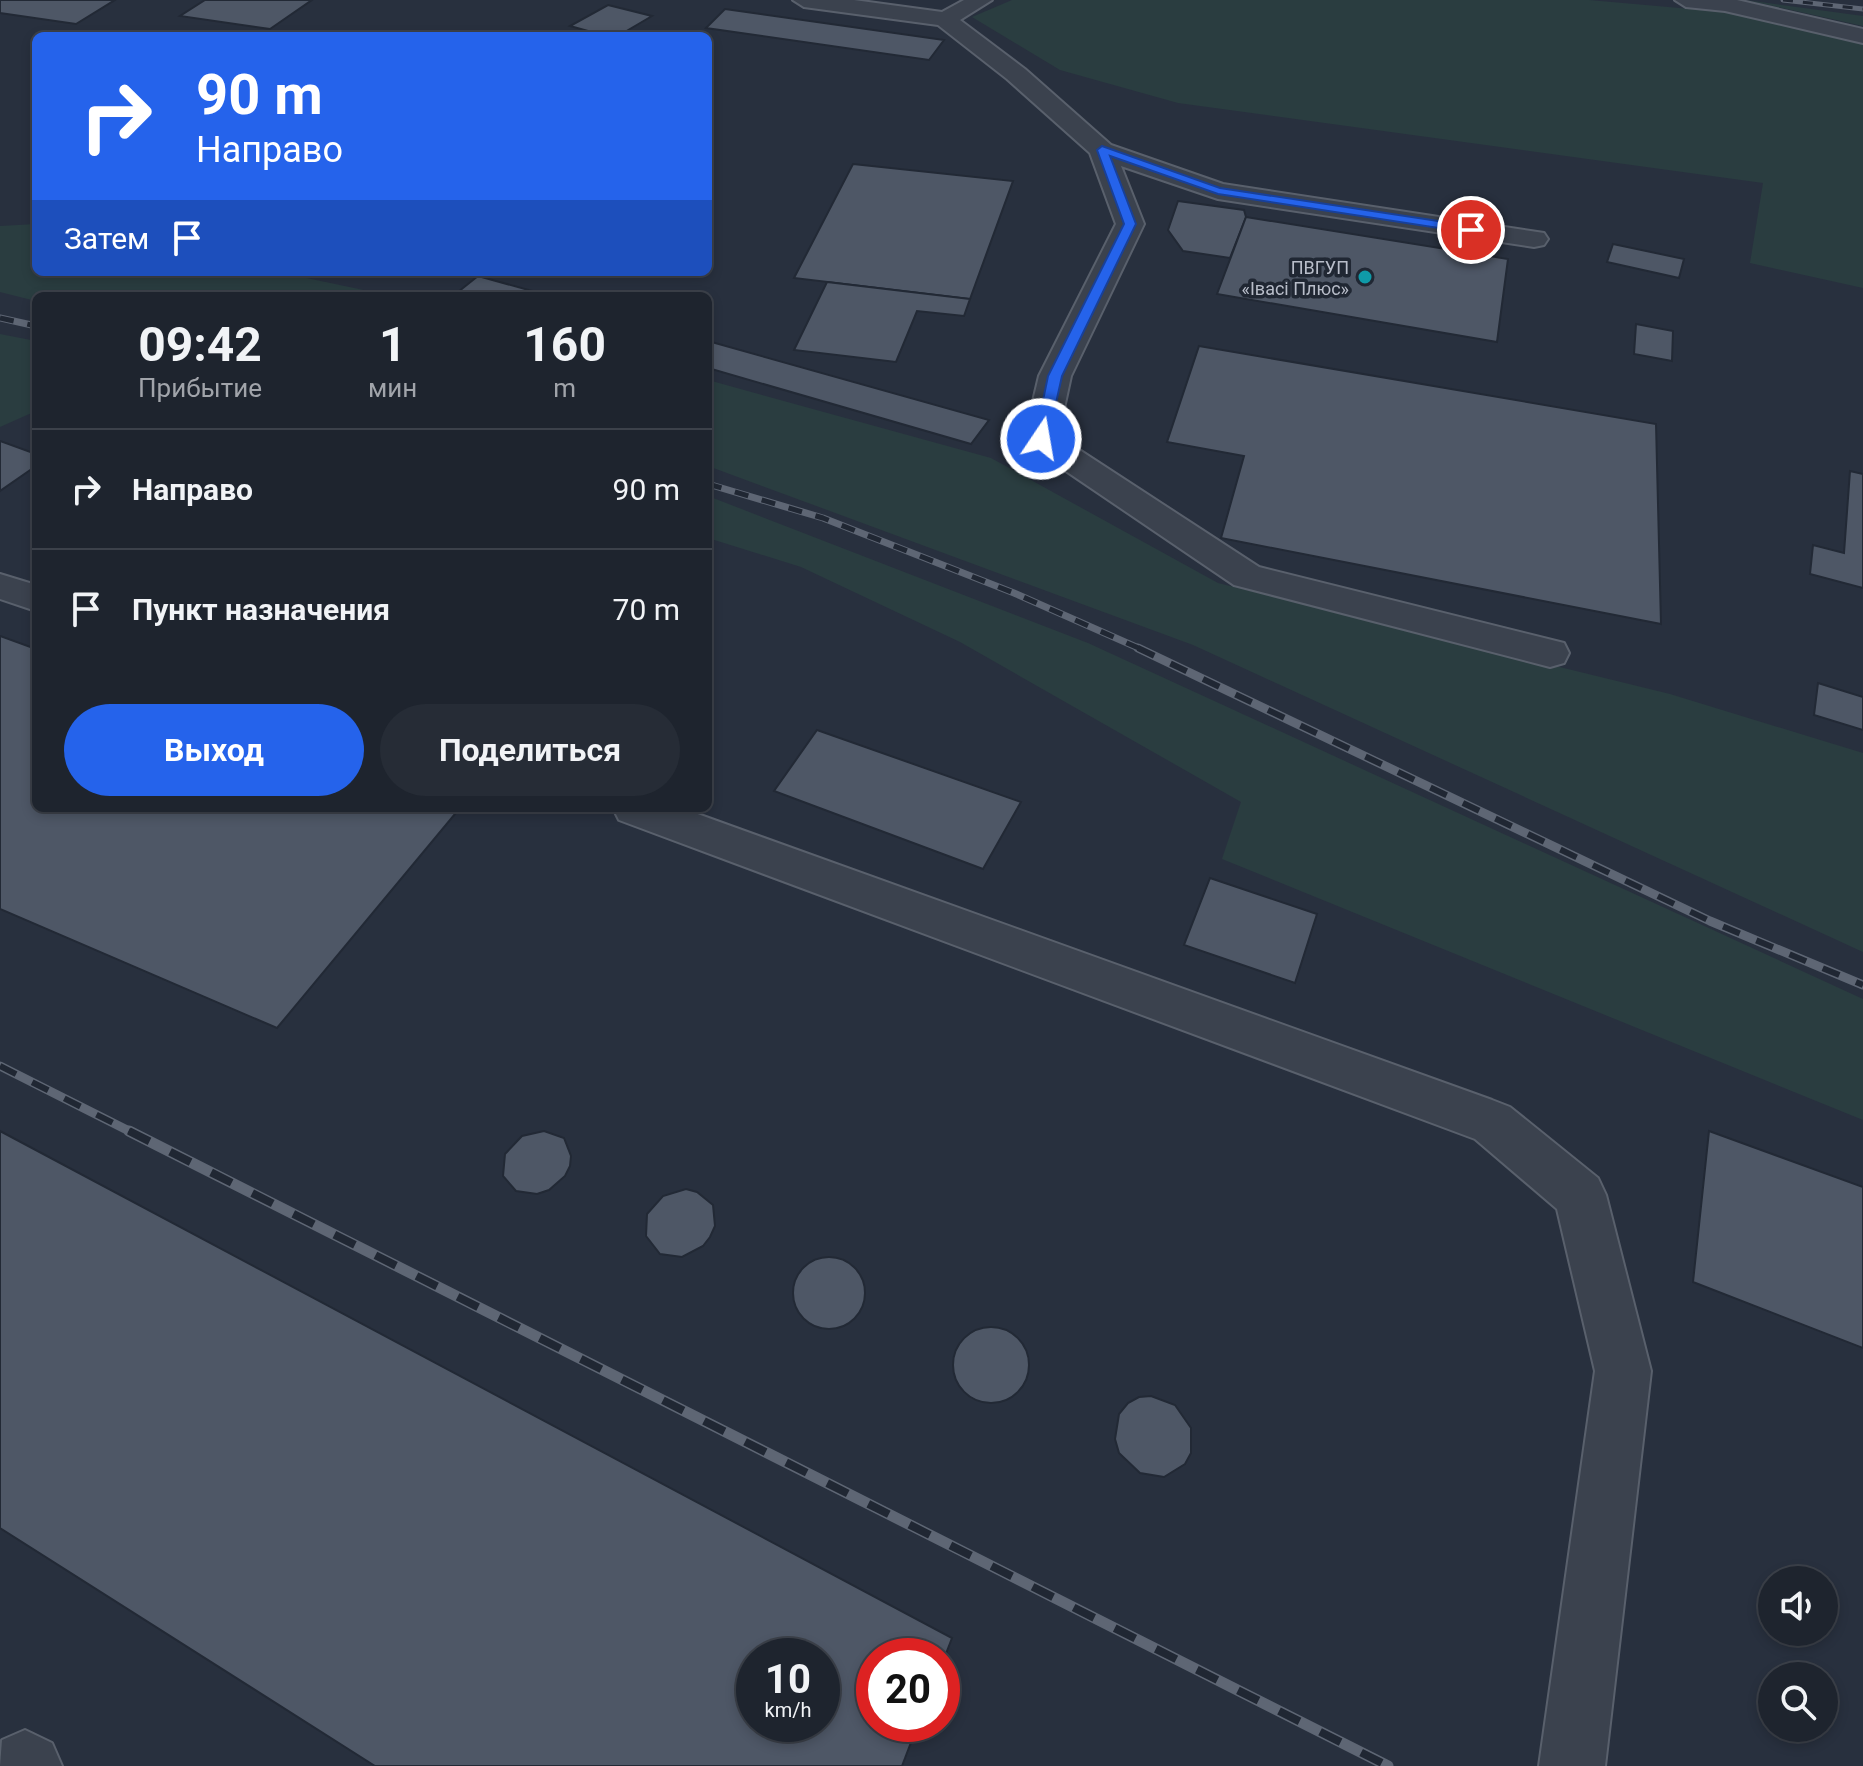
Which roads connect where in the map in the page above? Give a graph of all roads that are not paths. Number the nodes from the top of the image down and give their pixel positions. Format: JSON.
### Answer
{"nodes":[{"id":1,"x":804,"y":0,"type":"edge"},
{"id":2,"x":981,"y":0,"type":"edge"},
{"id":3,"x":1686,"y":0,"type":"edge"},
{"id":4,"x":945,"y":19,"type":"junction"},
{"id":5,"x":1863,"y":36,"type":"edge"},
{"id":6,"x":1102,"y":150,"type":"junction"},
{"id":7,"x":1534,"y":239,"type":"dead end"},
{"id":8,"x":0,"y":586,"type":"edge"},
{"id":9,"x":32,"y":597,"type":"edge"},
{"id":10,"x":1550,"y":653,"type":"dead end"},
{"id":11,"x":645,"y":812,"type":"edge"},
{"id":12,"x":1572,"y":1766,"type":"edge"}],
"edges":[{"from":1,"to":4,"type":"lane"},
{"from":2,"to":4,"type":"lane"},
{"from":3,"to":5,"type":"lane"},
{"from":4,"to":6,"type":"lane"},
{"from":6,"to":7,"type":"lane"},
{"from":6,"to":10,"type":"lane"},
{"from":8,"to":9,"type":"lane"},
{"from":11,"to":12,"type":"lane"}]}
